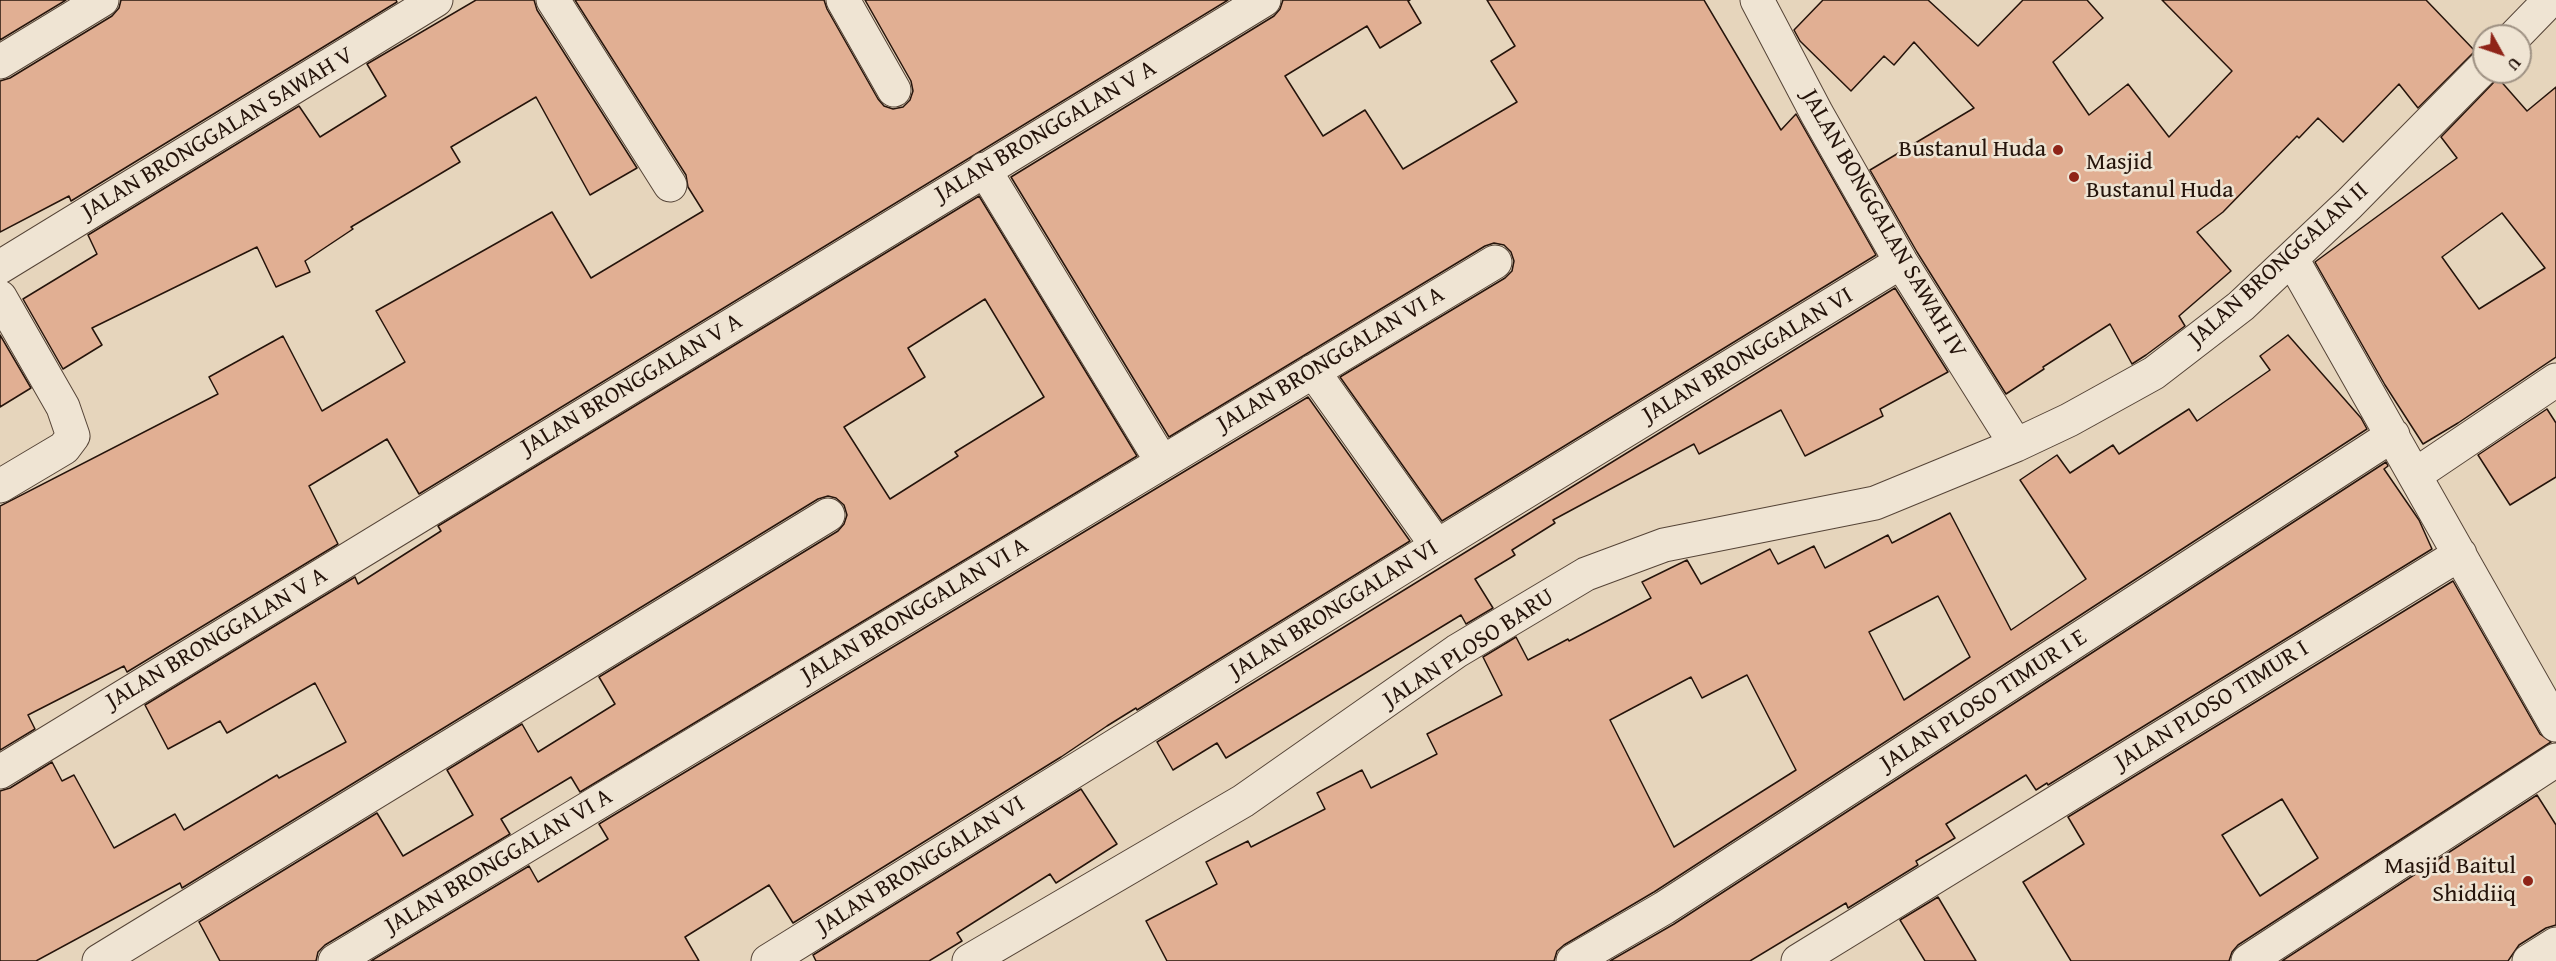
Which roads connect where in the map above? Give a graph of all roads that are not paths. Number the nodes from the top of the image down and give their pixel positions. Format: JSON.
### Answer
{"nodes":[{"id":1,"x":102,"y":0,"type":"edge"},
{"id":2,"x":436,"y":0,"type":"edge"},
{"id":3,"x":553,"y":0,"type":"edge"},
{"id":4,"x":843,"y":0,"type":"edge"},
{"id":5,"x":1264,"y":0,"type":"edge"},
{"id":6,"x":2550,"y":0,"type":"edge"},
{"id":7,"x":1771,"y":7,"type":"edge"},
{"id":8,"x":2527,"y":24,"type":"edge"},
{"id":9,"x":0,"y":62,"type":"edge"},
{"id":10,"x":2472,"y":79,"type":"edge"},
{"id":11,"x":894,"y":90,"type":"dead end"},
{"id":12,"x":984,"y":169,"type":"junction"},
{"id":13,"x":670,"y":185,"type":"dead end"},
{"id":14,"x":2292,"y":259,"type":"junction"},
{"id":15,"x":1496,"y":262,"type":"dead end"},
{"id":16,"x":1901,"y":262,"type":"junction"},
{"id":17,"x":0,"y":267,"type":"edge"},
{"id":18,"x":0,"y":297,"type":"edge"},
{"id":19,"x":1314,"y":371,"type":"junction"},
{"id":20,"x":2556,"y":380,"type":"edge"},
{"id":21,"x":2393,"y":435,"type":"junction"},
{"id":22,"x":2016,"y":445,"type":"junction"},
{"id":23,"x":1162,"y":462,"type":"junction"},
{"id":24,"x":2415,"y":475,"type":"junction"},
{"id":25,"x":0,"y":486,"type":"edge"},
{"id":26,"x":828,"y":515,"type":"dead end"},
{"id":27,"x":1437,"y":546,"type":"junction"},
{"id":28,"x":2460,"y":554,"type":"junction"},
{"id":29,"x":2556,"y":725,"type":"edge"},
{"id":30,"x":2556,"y":760,"type":"edge"},
{"id":31,"x":0,"y":772,"type":"edge"},
{"id":32,"x":2556,"y":944,"type":"edge"},
{"id":33,"x":99,"y":961,"type":"edge"},
{"id":34,"x":335,"y":961,"type":"edge"},
{"id":35,"x":768,"y":961,"type":"edge"},
{"id":36,"x":969,"y":961,"type":"edge"},
{"id":37,"x":1573,"y":961,"type":"edge"},
{"id":38,"x":1798,"y":961,"type":"edge"},
{"id":39,"x":2248,"y":961,"type":"edge"},
{"id":40,"x":2529,"y":961,"type":"edge"}],
"edges":[{"from":1,"to":9,"type":"street"},
{"from":2,"to":17,"type":"street","name":"JALAN BRONGGALAN SAWAH V"},
{"from":3,"to":13,"type":"street"},
{"from":4,"to":11,"type":"street"},
{"from":5,"to":12,"type":"street","name":"JALAN BRONGGALAN V A"},
{"from":6,"to":8,"type":"street"},
{"from":7,"to":16,"type":"street","name":"JALAN BONGGALAN SAWAH IV"},
{"from":10,"to":14,"type":"street","name":"JALAN BRONGGALAN II"},
{"from":12,"to":23,"type":"street"},
{"from":12,"to":31,"type":"street","name":"JALAN BRONGGALAN V A"},
{"from":14,"to":21,"type":"street"},
{"from":14,"to":22,"type":"street","name":"JALAN BRONGGALAN II"},
{"from":15,"to":19,"type":"street","name":"JALAN BRONGGALAN VI A"},
{"from":16,"to":22,"type":"street","name":"JALAN BONGGALAN SAWAH IV"},
{"from":16,"to":27,"type":"street","name":"JALAN BRONGGALAN VI"},
{"from":18,"to":25,"type":"street"},
{"from":19,"to":23,"type":"street","name":"JALAN BRONGGALAN VI A"},
{"from":19,"to":27,"type":"street"},
{"from":20,"to":24,"type":"street"},
{"from":21,"to":24,"type":"street"},
{"from":21,"to":37,"type":"street","name":"JALAN PLOSO TIMUR I E"},
{"from":22,"to":36,"type":"street","name":"JALAN PLOSO BARU"},
{"from":23,"to":34,"type":"street","name":"JALAN BRONGGALAN VI A"},
{"from":24,"to":28,"type":"street"},
{"from":26,"to":33,"type":"street"},
{"from":27,"to":35,"type":"street","name":"JALAN BRONGGALAN VI"},
{"from":28,"to":29,"type":"street"},
{"from":28,"to":38,"type":"street","name":"JALAN PLOSO TIMUR I"},
{"from":30,"to":39,"type":"street"},
{"from":32,"to":40,"type":"street"}]}
